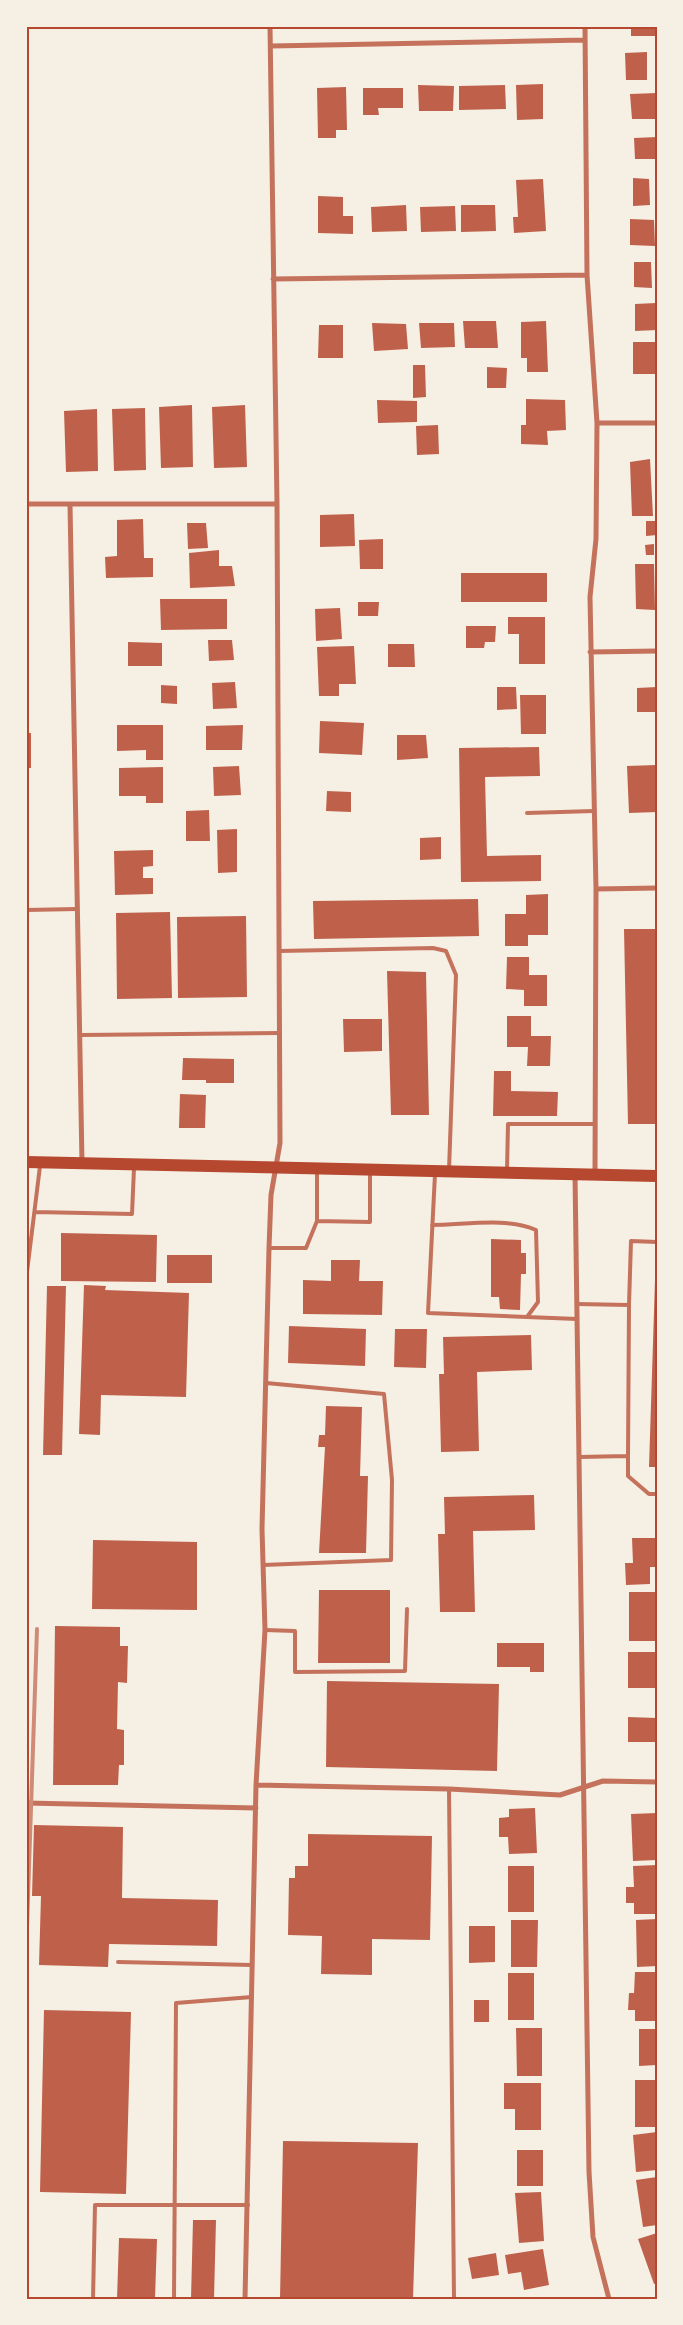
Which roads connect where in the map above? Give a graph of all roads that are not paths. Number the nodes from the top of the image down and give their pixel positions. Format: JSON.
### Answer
{"nodes":[{"id":1,"x":270,"y":26,"type":"edge"},
{"id":2,"x":585,"y":26,"type":"edge"},
{"id":3,"x":585,"y":40,"type":"junction"},
{"id":4,"x":271,"y":46,"type":"junction"},
{"id":5,"x":587,"y":275,"type":"junction"},
{"id":6,"x":272,"y":279,"type":"junction"},
{"id":7,"x":597,"y":423,"type":"junction"},
{"id":8,"x":657,"y":423,"type":"edge"},
{"id":9,"x":26,"y":504,"type":"edge"},
{"id":10,"x":70,"y":504,"type":"junction"},
{"id":11,"x":277,"y":504,"type":"junction"},
{"id":12,"x":657,"y":651,"type":"edge"},
{"id":13,"x":590,"y":652,"type":"junction"},
{"id":14,"x":594,"y":812,"type":"junction"},
{"id":15,"x":527,"y":813,"type":"dead end"},
{"id":16,"x":657,"y":888,"type":"edge"},
{"id":17,"x":596,"y":889,"type":"junction"},
{"id":18,"x":77,"y":909,"type":"junction"},
{"id":19,"x":26,"y":910,"type":"edge"},
{"id":20,"x":279,"y":951,"type":"junction"},
{"id":21,"x":280,"y":1033,"type":"junction"},
{"id":22,"x":81,"y":1035,"type":"junction"},
{"id":23,"x":595,"y":1124,"type":"junction"},
{"id":24,"x":26,"y":1162,"type":"edge"},
{"id":25,"x":40,"y":1163,"type":"junction"},
{"id":26,"x":82,"y":1164,"type":"junction"},
{"id":27,"x":134,"y":1165,"type":"junction"},
{"id":28,"x":277,"y":1168,"type":"junction"},
{"id":29,"x":317,"y":1169,"type":"junction"},
{"id":30,"x":370,"y":1170,"type":"junction"},
{"id":31,"x":435,"y":1172,"type":"junction"},
{"id":32,"x":449,"y":1172,"type":"junction"},
{"id":33,"x":507,"y":1173,"type":"junction"},
{"id":34,"x":575,"y":1174,"type":"junction"},
{"id":35,"x":595,"y":1175,"type":"junction"},
{"id":36,"x":657,"y":1176,"type":"edge"},
{"id":37,"x":35,"y":1212,"type":"junction"},
{"id":38,"x":317,"y":1221,"type":"junction"},
{"id":39,"x":432,"y":1225,"type":"junction"},
{"id":40,"x":26,"y":1226,"type":"edge"},
{"id":41,"x":33,"y":1226,"type":"junction"},
{"id":42,"x":657,"y":1242,"type":"edge"},
{"id":43,"x":269,"y":1248,"type":"junction"},
{"id":44,"x":26,"y":1280,"type":"edge"},
{"id":45,"x":577,"y":1304,"type":"junction"},
{"id":46,"x":629,"y":1305,"type":"junction"},
{"id":47,"x":527,"y":1317,"type":"junction"},
{"id":48,"x":577,"y":1319,"type":"junction"},
{"id":49,"x":266,"y":1383,"type":"junction"},
{"id":50,"x":628,"y":1456,"type":"junction"},
{"id":51,"x":579,"y":1457,"type":"junction"},
{"id":52,"x":657,"y":1494,"type":"edge"},
{"id":53,"x":263,"y":1565,"type":"junction"},
{"id":54,"x":407,"y":1609,"type":"dead end"},
{"id":55,"x":27,"y":1622,"type":"edge"},
{"id":56,"x":265,"y":1630,"type":"junction"},
{"id":57,"x":26,"y":1669,"type":"edge"},
{"id":58,"x":657,"y":1782,"type":"edge"},
{"id":59,"x":256,"y":1785,"type":"junction"},
{"id":60,"x":584,"y":1788,"type":"junction"},
{"id":61,"x":449,"y":1789,"type":"junction"},
{"id":62,"x":26,"y":1803,"type":"edge"},
{"id":63,"x":256,"y":1808,"type":"junction"},
{"id":64,"x":118,"y":1962,"type":"dead end"},
{"id":65,"x":252,"y":1965,"type":"junction"},
{"id":66,"x":252,"y":1997,"type":"junction"},
{"id":67,"x":174,"y":2204,"type":"junction"},
{"id":68,"x":248,"y":2205,"type":"junction"},
{"id":69,"x":93,"y":2299,"type":"edge"},
{"id":70,"x":174,"y":2299,"type":"edge"},
{"id":71,"x":245,"y":2299,"type":"edge"},
{"id":72,"x":454,"y":2299,"type":"edge"},
{"id":73,"x":609,"y":2299,"type":"edge"}],
"edges":[{"from":1,"to":4,"type":"street"},
{"from":2,"to":3,"type":"street"},
{"from":3,"to":4,"type":"street"},
{"from":3,"to":5,"type":"street"},
{"from":4,"to":6,"type":"street"},
{"from":5,"to":6,"type":"street"},
{"from":5,"to":7,"type":"street"},
{"from":6,"to":11,"type":"street"},
{"from":7,"to":8,"type":"street"},
{"from":7,"to":13,"type":"street"},
{"from":9,"to":10,"type":"street"},
{"from":10,"to":11,"type":"street"},
{"from":10,"to":18,"type":"street"},
{"from":11,"to":20,"type":"street"},
{"from":12,"to":13,"type":"street"},
{"from":13,"to":14,"type":"street"},
{"from":14,"to":15,"type":"lane"},
{"from":14,"to":17,"type":"street"},
{"from":16,"to":17,"type":"street"},
{"from":17,"to":23,"type":"street"},
{"from":18,"to":19,"type":"lane"},
{"from":18,"to":22,"type":"street"},
{"from":20,"to":21,"type":"street"},
{"from":20,"to":32,"type":"lane"},
{"from":21,"to":22,"type":"lane"},
{"from":21,"to":28,"type":"street"},
{"from":22,"to":26,"type":"street"},
{"from":23,"to":33,"type":"lane"},
{"from":23,"to":35,"type":"street"},
{"from":24,"to":25,"type":"main road"},
{"from":25,"to":26,"type":"main road"},
{"from":25,"to":37,"type":"lane"},
{"from":26,"to":27,"type":"main road"},
{"from":27,"to":28,"type":"main road"},
{"from":27,"to":37,"type":"lane"},
{"from":28,"to":29,"type":"main road"},
{"from":28,"to":43,"type":"street"},
{"from":29,"to":30,"type":"main road"},
{"from":29,"to":38,"type":"lane"},
{"from":30,"to":31,"type":"main road"},
{"from":30,"to":38,"type":"lane"},
{"from":31,"to":32,"type":"main road"},
{"from":31,"to":39,"type":"lane"},
{"from":32,"to":33,"type":"main road"},
{"from":33,"to":34,"type":"main road"},
{"from":34,"to":35,"type":"main road"},
{"from":34,"to":45,"type":"street"},
{"from":35,"to":36,"type":"main road"},
{"from":37,"to":41,"type":"lane"},
{"from":38,"to":43,"type":"lane"},
{"from":39,"to":47,"type":"lane"},
{"from":39,"to":47,"type":"lane"},
{"from":40,"to":41,"type":"lane"},
{"from":41,"to":44,"type":"lane"},
{"from":42,"to":46,"type":"lane"},
{"from":43,"to":49,"type":"street"},
{"from":45,"to":46,"type":"lane"},
{"from":45,"to":48,"type":"street"},
{"from":46,"to":50,"type":"lane"},
{"from":47,"to":48,"type":"lane"},
{"from":48,"to":51,"type":"street"},
{"from":49,"to":53,"type":"street"},
{"from":49,"to":53,"type":"lane"},
{"from":50,"to":51,"type":"lane"},
{"from":50,"to":52,"type":"lane"},
{"from":51,"to":60,"type":"street"},
{"from":53,"to":56,"type":"street"},
{"from":54,"to":56,"type":"lane"},
{"from":55,"to":57,"type":"lane"},
{"from":56,"to":59,"type":"street"},
{"from":58,"to":60,"type":"street"},
{"from":59,"to":61,"type":"street"},
{"from":59,"to":63,"type":"street"},
{"from":60,"to":61,"type":"street"},
{"from":60,"to":73,"type":"street"},
{"from":61,"to":72,"type":"lane"},
{"from":62,"to":63,"type":"street"},
{"from":63,"to":65,"type":"street"},
{"from":64,"to":65,"type":"lane"},
{"from":65,"to":66,"type":"street"},
{"from":66,"to":67,"type":"lane"},
{"from":66,"to":68,"type":"street"},
{"from":67,"to":68,"type":"lane"},
{"from":67,"to":69,"type":"lane"},
{"from":67,"to":70,"type":"lane"},
{"from":68,"to":71,"type":"street"}]}
